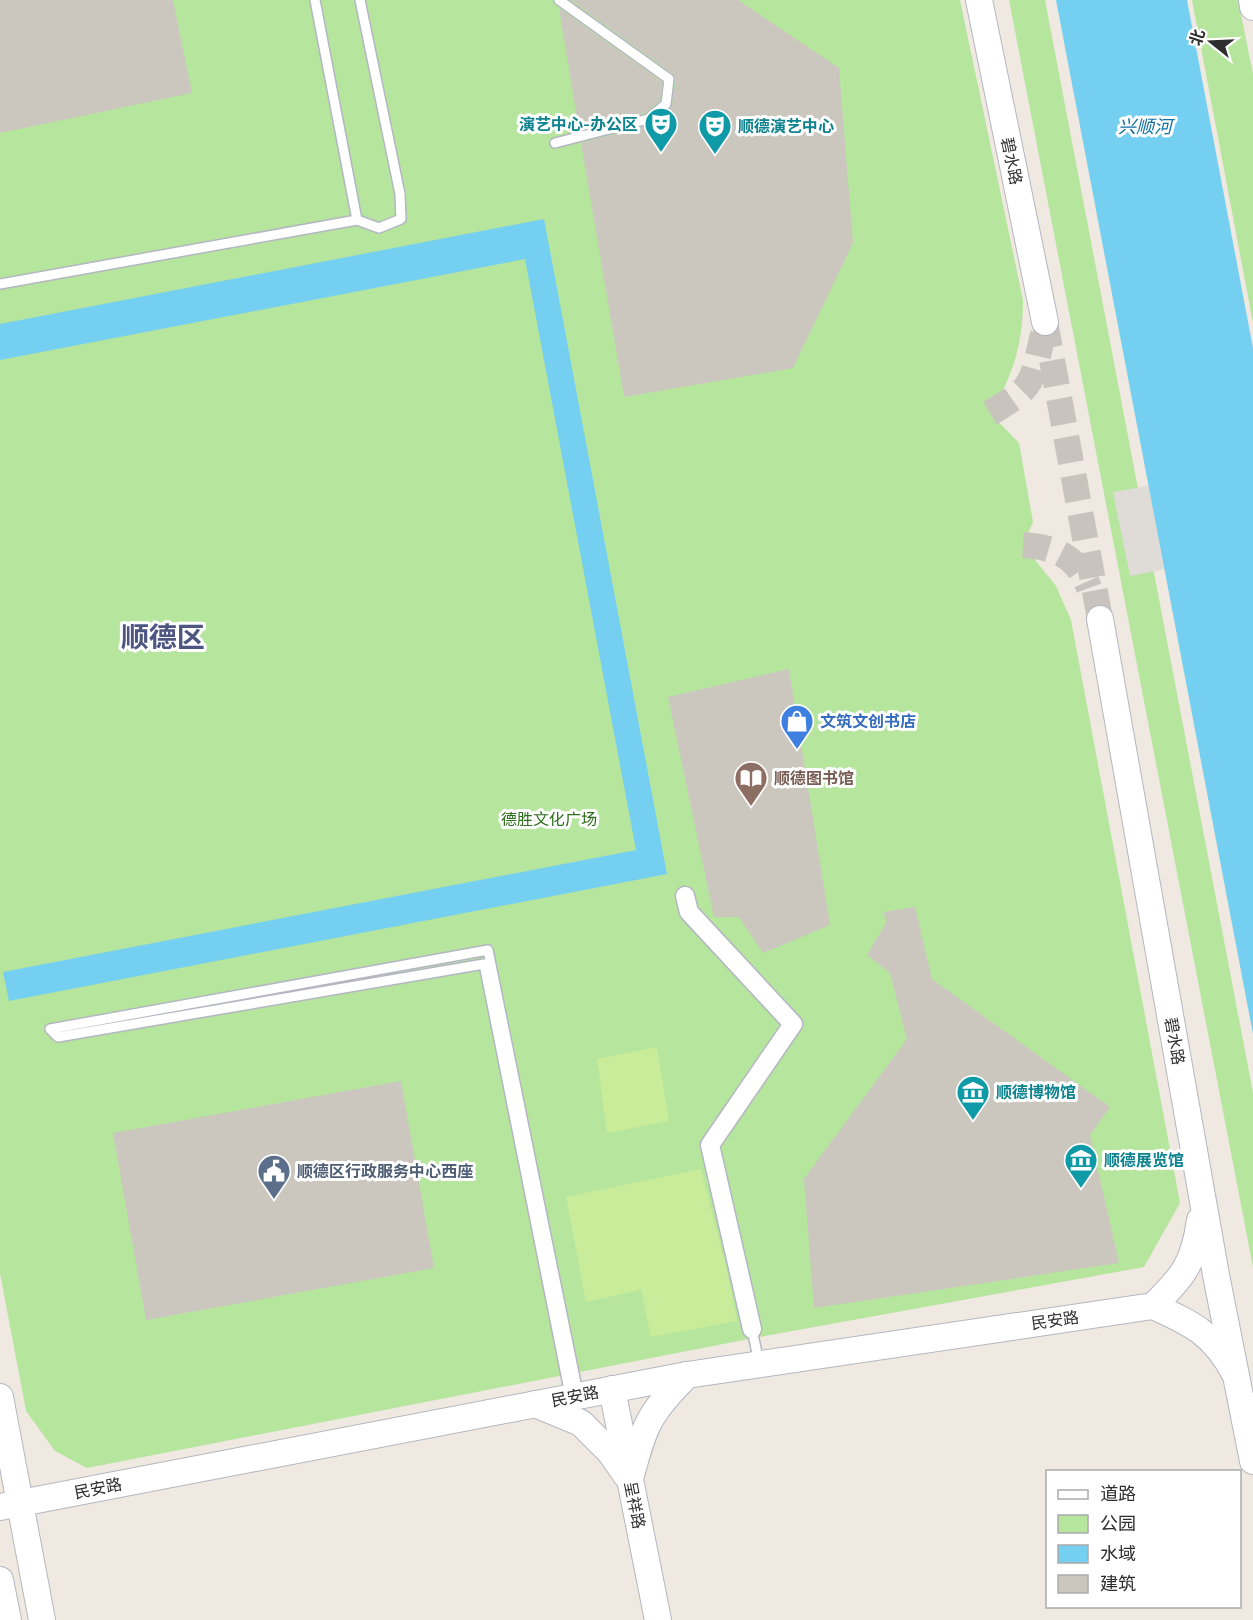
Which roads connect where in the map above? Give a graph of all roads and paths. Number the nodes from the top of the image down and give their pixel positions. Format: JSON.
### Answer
{"nodes":[{"id":1,"x":315,"y":0,"type":"edge"},
{"id":2,"x":360,"y":0,"type":"edge"},
{"id":3,"x":559,"y":0,"type":"edge"},
{"id":4,"x":979,"y":0,"type":"edge"},
{"id":5,"x":1252,"y":0,"type":"edge"},
{"id":6,"x":1253,"y":7,"type":"edge"},
{"id":7,"x":555,"y":143,"type":"dead end"},
{"id":8,"x":357,"y":220,"type":"junction"},
{"id":9,"x":0,"y":284,"type":"edge"},
{"id":10,"x":1045,"y":322,"type":"tunnel mouth"},
{"id":11,"x":1100,"y":620,"type":"tunnel mouth"},
{"id":12,"x":685,"y":896,"type":"dead end"},
{"id":13,"x":1203,"y":1198,"type":"junction"},
{"id":14,"x":1153,"y":1306,"type":"junction"},
{"id":15,"x":752,"y":1329,"type":"joint"},
{"id":16,"x":759,"y":1363,"type":"junction"},
{"id":17,"x":1234,"y":1374,"type":"junction"},
{"id":18,"x":687,"y":1375,"type":"junction"},
{"id":19,"x":612,"y":1389,"type":"junction"},
{"id":20,"x":574,"y":1396,"type":"junction"},
{"id":21,"x":0,"y":1397,"type":"edge"},
{"id":22,"x":536,"y":1404,"type":"junction"},
{"id":23,"x":1253,"y":1461,"type":"edge"},
{"id":24,"x":630,"y":1481,"type":"junction"},
{"id":25,"x":10,"y":1505,"type":"edge"},
{"id":26,"x":0,"y":1580,"type":"edge"},
{"id":27,"x":8,"y":1620,"type":"edge"},
{"id":28,"x":42,"y":1620,"type":"edge"},
{"id":29,"x":658,"y":1620,"type":"edge"}],
"edges":[{"from":1,"to":8,"type":"lane"},
{"from":2,"to":8,"type":"lane"},
{"from":3,"to":7,"type":"lane"},
{"from":4,"to":10,"type":"street","name":"碧水路"},
{"from":5,"to":6,"type":"street"},
{"from":8,"to":9,"type":"lane"},
{"from":11,"to":13,"type":"street","name":"碧水路"},
{"from":12,"to":15,"type":"street"},
{"from":13,"to":14,"type":"street"},
{"from":13,"to":17,"type":"street","name":"碧水路"},
{"from":14,"to":16,"type":"street","name":"民安路"},
{"from":14,"to":17,"type":"street"},
{"from":15,"to":16,"type":"lane"},
{"from":16,"to":18,"type":"street","name":"民安路"},
{"from":17,"to":23,"type":"street","name":"碧水路"},
{"from":18,"to":19,"type":"street","name":"民安路"},
{"from":18,"to":24,"type":"street"},
{"from":19,"to":20,"type":"street","name":"民安路"},
{"from":19,"to":24,"type":"street","name":"呈祥路"},
{"from":20,"to":20,"type":"lane"},
{"from":20,"to":22,"type":"street","name":"民安路"},
{"from":21,"to":25,"type":"street"},
{"from":22,"to":24,"type":"street"},
{"from":22,"to":25,"type":"street","name":"民安路"},
{"from":24,"to":29,"type":"street","name":"呈祥路"},
{"from":25,"to":28,"type":"street"},
{"from":26,"to":27,"type":"street"}]}
